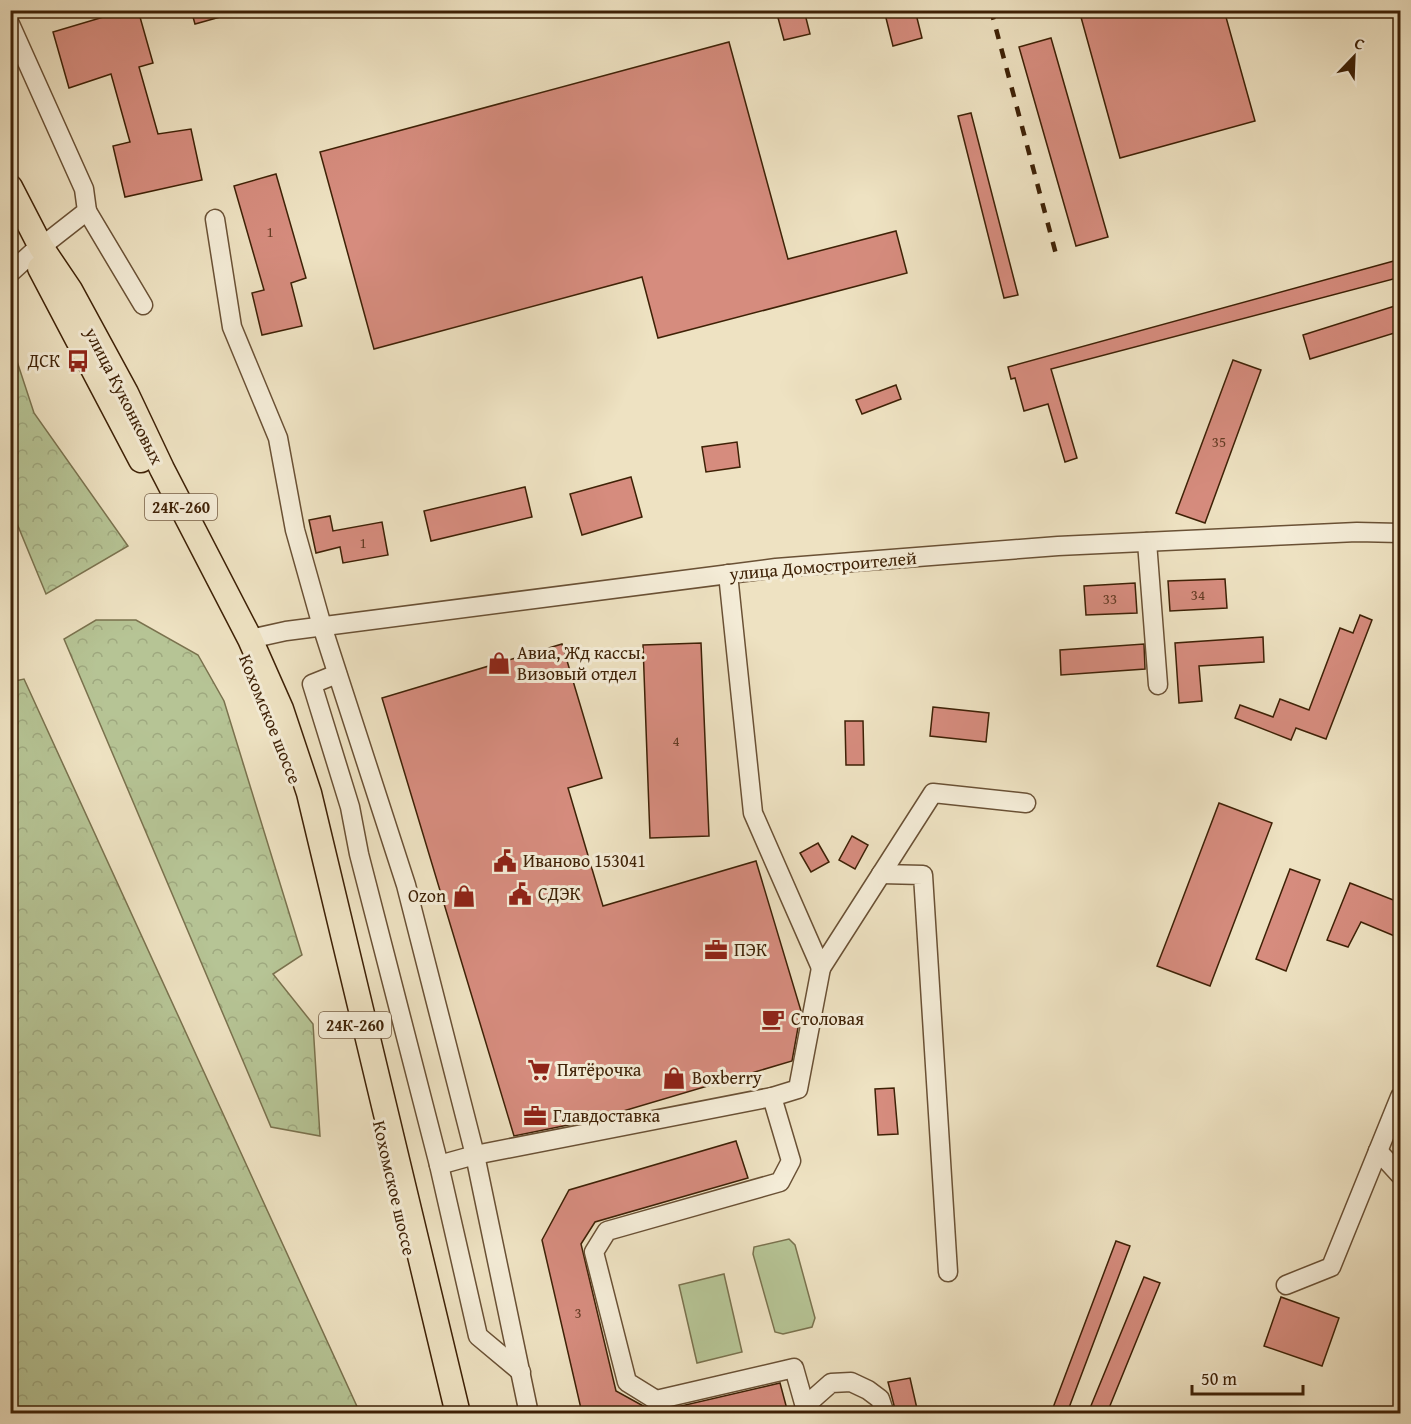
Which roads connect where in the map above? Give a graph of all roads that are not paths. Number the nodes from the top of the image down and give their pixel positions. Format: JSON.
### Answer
{"nodes":[{"id":1,"x":10,"y":24,"type":"edge"},
{"id":2,"x":10,"y":187,"type":"edge"},
{"id":3,"x":87,"y":211,"type":"junction"},
{"id":4,"x":10,"y":213,"type":"edge"},
{"id":5,"x":215,"y":219,"type":"dead end"},
{"id":6,"x":37,"y":250,"type":"junction"},
{"id":7,"x":10,"y":273,"type":"edge"},
{"id":8,"x":143,"y":305,"type":"dead end"},
{"id":9,"x":1401,"y":533,"type":"edge"},
{"id":10,"x":1147,"y":542,"type":"junction"},
{"id":11,"x":728,"y":574,"type":"junction"},
{"id":12,"x":322,"y":626,"type":"junction"},
{"id":13,"x":244,"y":641,"type":"junction"},
{"id":14,"x":337,"y":674,"type":"junction"},
{"id":15,"x":1158,"y":685,"type":"dead end"},
{"id":16,"x":1026,"y":803,"type":"dead end"},
{"id":17,"x":881,"y":873,"type":"junction"},
{"id":18,"x":820,"y":968,"type":"junction"},
{"id":19,"x":772,"y":1097,"type":"junction"},
{"id":20,"x":1401,"y":1097,"type":"edge"},
{"id":21,"x":1378,"y":1151,"type":"junction"},
{"id":22,"x":475,"y":1155,"type":"junction"},
{"id":23,"x":439,"y":1164,"type":"junction"},
{"id":24,"x":1401,"y":1175,"type":"edge"},
{"id":25,"x":948,"y":1272,"type":"dead end"},
{"id":26,"x":1286,"y":1285,"type":"dead end"},
{"id":27,"x":521,"y":1372,"type":"junction"},
{"id":28,"x":806,"y":1410,"type":"edge"},
{"id":29,"x":448,"y":1413,"type":"edge"},
{"id":30,"x":458,"y":1413,"type":"edge"},
{"id":31,"x":530,"y":1413,"type":"edge"},
{"id":32,"x":885,"y":1413,"type":"edge"}],
"edges":[{"from":1,"to":3,"type":"street"},
{"from":2,"to":6,"type":"main road","name":"улица Куконковых","number":"24К-260"},
{"from":3,"to":6,"type":"street"},
{"from":3,"to":8,"type":"street"},
{"from":4,"to":6,"type":"main road","name":"улица Куконковых"},
{"from":5,"to":12,"type":"street"},
{"from":6,"to":7,"type":"street"},
{"from":6,"to":13,"type":"main road","name":"улица Куконковых","number":"24К-260"},
{"from":9,"to":10,"type":"street","name":"улица Домостроителей"},
{"from":10,"to":11,"type":"street","name":"улица Домостроителей"},
{"from":10,"to":15,"type":"street"},
{"from":11,"to":12,"type":"street","name":"улица Домостроителей"},
{"from":11,"to":18,"type":"street"},
{"from":12,"to":13,"type":"street","name":"улица Домостроителей"},
{"from":12,"to":14,"type":"street"},
{"from":13,"to":29,"type":"main road","name":"Кохомское шоссе","number":"24К-260"},
{"from":13,"to":30,"type":"main road","name":"Кохомское шоссе","number":"24К-260"},
{"from":14,"to":22,"type":"street"},
{"from":14,"to":23,"type":"street"},
{"from":16,"to":17,"type":"street"},
{"from":17,"to":18,"type":"street"},
{"from":17,"to":25,"type":"street"},
{"from":18,"to":19,"type":"street"},
{"from":19,"to":22,"type":"street"},
{"from":19,"to":28,"type":"street"},
{"from":20,"to":21,"type":"street"},
{"from":21,"to":24,"type":"street"},
{"from":21,"to":26,"type":"street"},
{"from":22,"to":23,"type":"street"},
{"from":22,"to":27,"type":"street"},
{"from":23,"to":27,"type":"street"},
{"from":27,"to":31,"type":"street"},
{"from":28,"to":32,"type":"street"}]}
